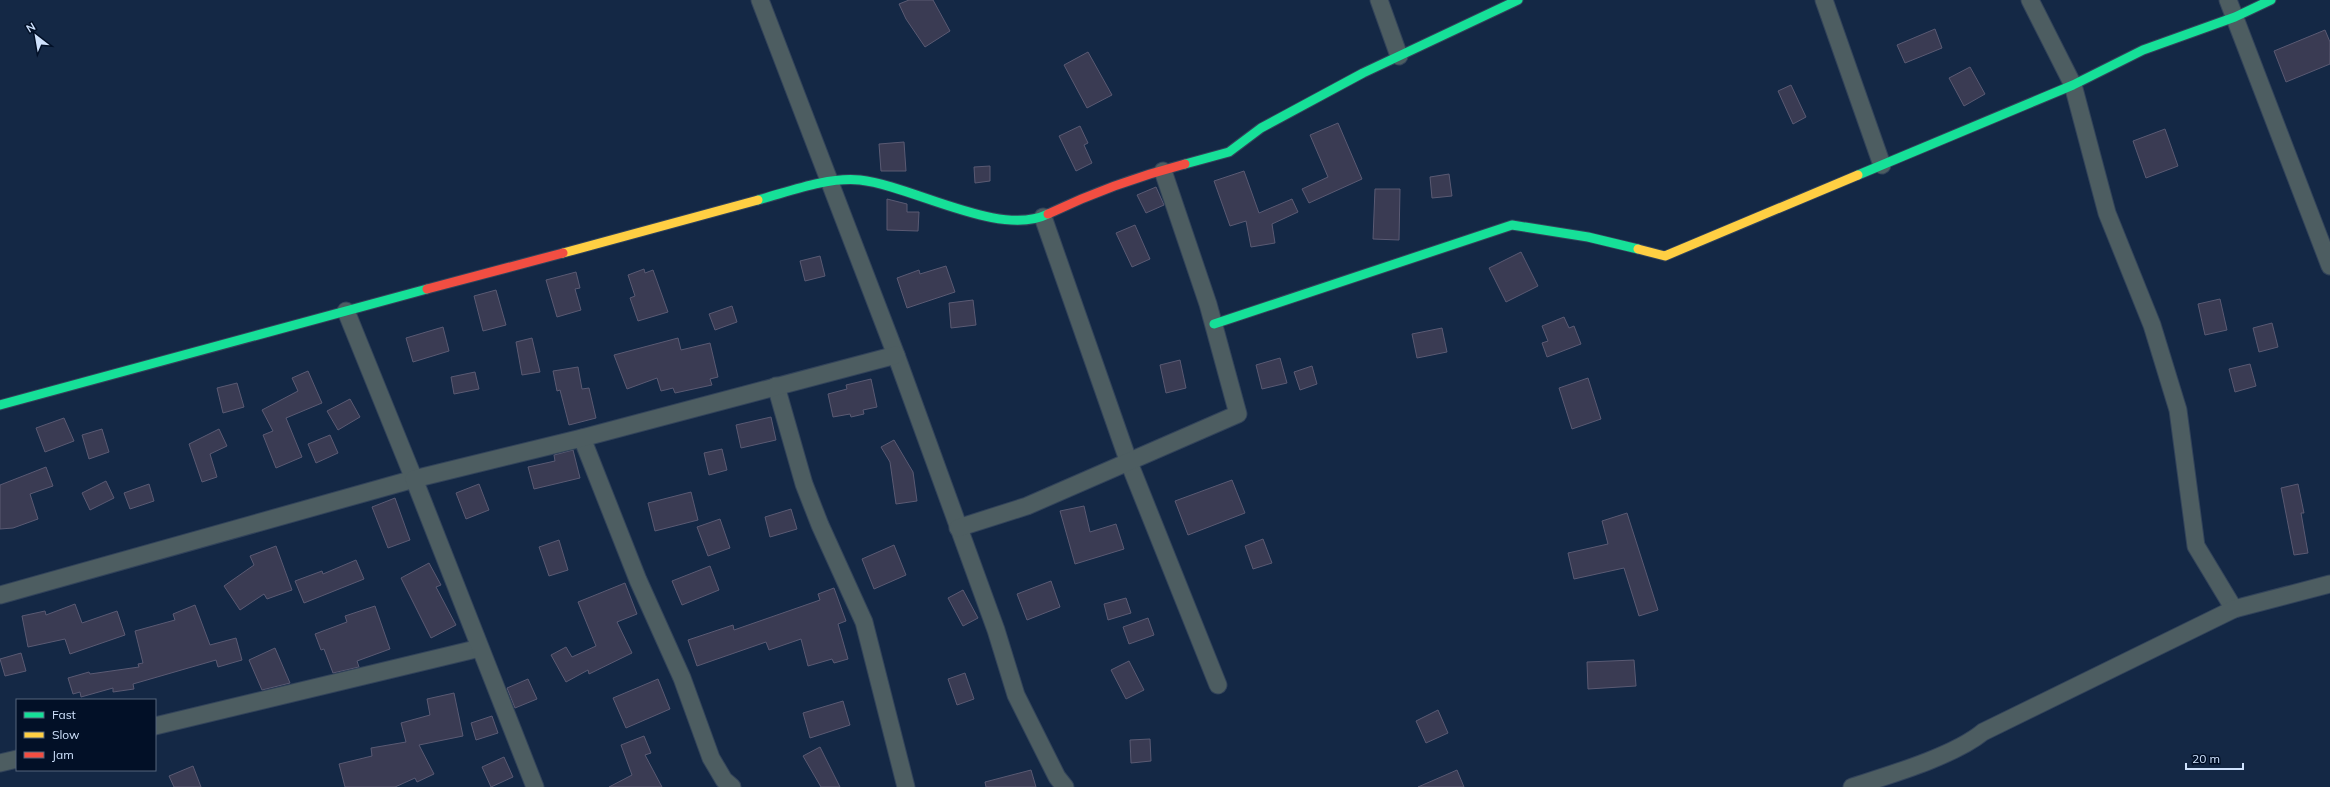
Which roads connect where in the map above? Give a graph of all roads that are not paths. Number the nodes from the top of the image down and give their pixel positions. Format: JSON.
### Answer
{"nodes":[{"id":1,"x":760,"y":0,"type":"edge"},
{"id":2,"x":1379,"y":0,"type":"edge"},
{"id":3,"x":1518,"y":0,"type":"edge"},
{"id":4,"x":1824,"y":0,"type":"edge"},
{"id":5,"x":2030,"y":0,"type":"edge"},
{"id":6,"x":2228,"y":0,"type":"edge"},
{"id":7,"x":2271,"y":0,"type":"edge"},
{"id":8,"x":2234,"y":17,"type":"junction"},
{"id":9,"x":1399,"y":56,"type":"junction"},
{"id":10,"x":2073,"y":85,"type":"junction"},
{"id":11,"x":1882,"y":165,"type":"junction"},
{"id":12,"x":1163,"y":171,"type":"junction"},
{"id":13,"x":828,"y":181,"type":"junction"},
{"id":14,"x":1043,"y":217,"type":"junction"},
{"id":15,"x":2330,"y":266,"type":"edge"},
{"id":16,"x":346,"y":311,"type":"junction"},
{"id":17,"x":1214,"y":324,"type":"junction"},
{"id":18,"x":896,"y":356,"type":"junction"},
{"id":19,"x":776,"y":386,"type":"junction"},
{"id":20,"x":0,"y":405,"type":"edge"},
{"id":21,"x":582,"y":438,"type":"junction"},
{"id":22,"x":1128,"y":460,"type":"junction"},
{"id":23,"x":414,"y":479,"type":"junction"},
{"id":24,"x":958,"y":528,"type":"junction"},
{"id":25,"x":2330,"y":584,"type":"edge"},
{"id":26,"x":0,"y":595,"type":"edge"},
{"id":27,"x":2234,"y":609,"type":"junction"},
{"id":28,"x":480,"y":648,"type":"junction"},
{"id":29,"x":1218,"y":685,"type":"dead end"},
{"id":30,"x":156,"y":726,"type":"edge"},
{"id":31,"x":16,"y":759,"type":"edge"},
{"id":32,"x":0,"y":763,"type":"edge"},
{"id":33,"x":535,"y":787,"type":"edge"},
{"id":34,"x":732,"y":787,"type":"edge"},
{"id":35,"x":906,"y":787,"type":"edge"},
{"id":36,"x":1065,"y":787,"type":"edge"},
{"id":37,"x":1852,"y":787,"type":"edge"}],
"edges":[{"from":1,"to":13,"type":"street"},
{"from":2,"to":9,"type":"street"},
{"from":3,"to":9,"type":"street"},
{"from":4,"to":11,"type":"street"},
{"from":5,"to":10,"type":"street"},
{"from":6,"to":8,"type":"street"},
{"from":7,"to":8,"type":"street"},
{"from":8,"to":10,"type":"street"},
{"from":8,"to":15,"type":"street"},
{"from":9,"to":12,"type":"street"},
{"from":10,"to":11,"type":"street"},
{"from":10,"to":27,"type":"street"},
{"from":11,"to":17,"type":"street"},
{"from":12,"to":14,"type":"street"},
{"from":12,"to":17,"type":"street"},
{"from":13,"to":14,"type":"street"},
{"from":13,"to":16,"type":"street"},
{"from":13,"to":18,"type":"street"},
{"from":14,"to":22,"type":"street"},
{"from":16,"to":20,"type":"street"},
{"from":16,"to":23,"type":"street"},
{"from":17,"to":22,"type":"street"},
{"from":18,"to":19,"type":"street"},
{"from":18,"to":24,"type":"street"},
{"from":19,"to":21,"type":"street"},
{"from":19,"to":35,"type":"street"},
{"from":21,"to":23,"type":"street"},
{"from":21,"to":34,"type":"street"},
{"from":22,"to":24,"type":"street"},
{"from":22,"to":29,"type":"street"},
{"from":23,"to":26,"type":"street"},
{"from":23,"to":28,"type":"street"},
{"from":24,"to":36,"type":"street"},
{"from":25,"to":27,"type":"street"},
{"from":27,"to":37,"type":"street"},
{"from":28,"to":30,"type":"street"},
{"from":28,"to":33,"type":"street"},
{"from":31,"to":32,"type":"street"}]}
